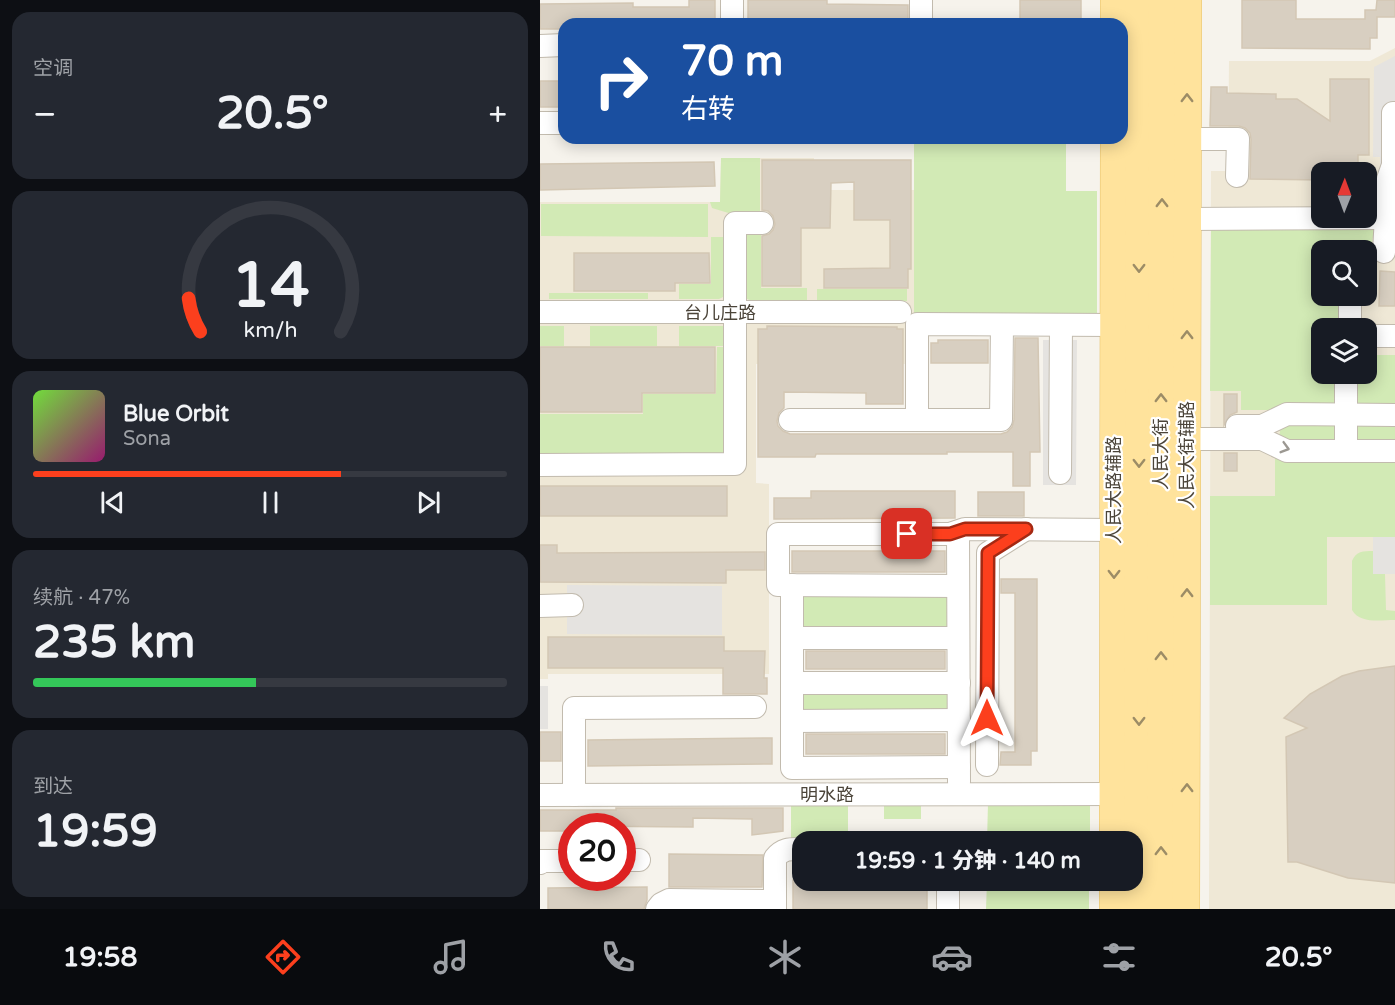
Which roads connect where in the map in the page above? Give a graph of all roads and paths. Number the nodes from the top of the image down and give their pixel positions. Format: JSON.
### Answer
{"nodes":[{"id":1,"x":732,"y":0,"type":"edge"},
{"id":2,"x":921,"y":0,"type":"edge"},
{"id":3,"x":1114,"y":0,"type":"edge"},
{"id":4,"x":1139,"y":0,"type":"edge"},
{"id":5,"x":1162,"y":0,"type":"edge"},
{"id":6,"x":1188,"y":0,"type":"edge"},
{"id":7,"x":732,"y":18,"type":"edge"},
{"id":8,"x":921,"y":18,"type":"edge"},
{"id":9,"x":1114,"y":18,"type":"edge"},
{"id":10,"x":558,"y":45,"type":"edge"},
{"id":11,"x":540,"y":46,"type":"edge"},
{"id":12,"x":1395,"y":113,"type":"edge"},
{"id":13,"x":540,"y":123,"type":"edge"},
{"id":14,"x":558,"y":123,"type":"edge"},
{"id":15,"x":1200,"y":139,"type":"dead end"},
{"id":16,"x":1114,"y":144,"type":"edge"},
{"id":17,"x":1237,"y":176,"type":"dead end"},
{"id":18,"x":1386,"y":218,"type":"junction"},
{"id":19,"x":1187,"y":219,"type":"junction"},
{"id":20,"x":762,"y":223,"type":"dead end"},
{"id":21,"x":1382,"y":253,"type":"edge"},
{"id":22,"x":540,"y":312,"type":"edge"},
{"id":23,"x":900,"y":312,"type":"dead end"},
{"id":24,"x":735,"y":313,"type":"junction"},
{"id":25,"x":1002,"y":325,"type":"junction"},
{"id":26,"x":1061,"y":325,"type":"junction"},
{"id":27,"x":1114,"y":325,"type":"junction"},
{"id":28,"x":1377,"y":336,"type":"edge"},
{"id":29,"x":1395,"y":336,"type":"edge"},
{"id":30,"x":1346,"y":384,"type":"edge"},
{"id":31,"x":1346,"y":415,"type":"junction"},
{"id":32,"x":1395,"y":415,"type":"edge"},
{"id":33,"x":790,"y":420,"type":"dead end"},
{"id":34,"x":917,"y":420,"type":"junction"},
{"id":35,"x":1187,"y":433,"type":"junction"},
{"id":36,"x":1346,"y":451,"type":"junction"},
{"id":37,"x":1395,"y":451,"type":"edge"},
{"id":38,"x":540,"y":465,"type":"edge"},
{"id":39,"x":1060,"y":473,"type":"dead end"},
{"id":40,"x":1026,"y":529,"type":"junction"},
{"id":41,"x":1114,"y":530,"type":"junction"},
{"id":42,"x":958,"y":531,"type":"junction"},
{"id":43,"x":792,"y":585,"type":"junction"},
{"id":44,"x":958,"y":586,"type":"junction"},
{"id":45,"x":572,"y":605,"type":"dead end"},
{"id":46,"x":540,"y":606,"type":"edge"},
{"id":47,"x":792,"y":638,"type":"junction"},
{"id":48,"x":958,"y":638,"type":"junction"},
{"id":49,"x":792,"y":683,"type":"junction"},
{"id":50,"x":958,"y":683,"type":"junction"},
{"id":51,"x":755,"y":707,"type":"dead end"},
{"id":52,"x":959,"y":720,"type":"junction"},
{"id":53,"x":792,"y":721,"type":"junction"},
{"id":54,"x":987,"y":765,"type":"dead end"},
{"id":55,"x":959,"y":767,"type":"junction"},
{"id":56,"x":1113,"y":794,"type":"junction"},
{"id":57,"x":540,"y":795,"type":"edge"},
{"id":58,"x":574,"y":795,"type":"junction"},
{"id":59,"x":959,"y":795,"type":"junction"},
{"id":60,"x":1113,"y":831,"type":"edge"},
{"id":61,"x":792,"y":849,"type":"edge"},
{"id":62,"x":558,"y":861,"type":"edge"},
{"id":63,"x":540,"y":863,"type":"edge"},
{"id":64,"x":948,"y":891,"type":"edge"},
{"id":65,"x":1113,"y":891,"type":"edge"},
{"id":66,"x":775,"y":905,"type":"edge"},
{"id":67,"x":657,"y":909,"type":"edge"},
{"id":68,"x":948,"y":909,"type":"edge"},
{"id":69,"x":1113,"y":909,"type":"edge"},
{"id":70,"x":1138,"y":909,"type":"edge"},
{"id":71,"x":1161,"y":909,"type":"edge"},
{"id":72,"x":1186,"y":909,"type":"edge"}],
"edges":[{"from":1,"to":7,"type":"street"},
{"from":2,"to":8,"type":"street"},
{"from":3,"to":9,"type":"main road"},
{"from":4,"to":70,"type":"main road","name":"人民大街","one_way":true},
{"from":71,"to":5,"type":"main road","name":"人民大街","one_way":true},
{"from":19,"to":6,"type":"main road","name":"人民大街辅路","one_way":true},
{"from":10,"to":11,"type":"street"},
{"from":12,"to":18,"type":"street"},
{"from":13,"to":14,"type":"street"},
{"from":15,"to":17,"type":"street"},
{"from":16,"to":27,"type":"main road","name":"人民大路辅路"},
{"from":18,"to":19,"type":"street"},
{"from":18,"to":21,"type":"street"},
{"from":35,"to":19,"type":"main road","name":"人民大街辅路","one_way":true},
{"from":20,"to":24,"type":"street"},
{"from":22,"to":24,"type":"street","name":"台儿庄路"},
{"from":23,"to":24,"type":"street","name":"台儿庄路"},
{"from":24,"to":38,"type":"street"},
{"from":25,"to":26,"type":"street"},
{"from":25,"to":34,"type":"street"},
{"from":25,"to":34,"type":"street"},
{"from":26,"to":27,"type":"street"},
{"from":26,"to":39,"type":"street"},
{"from":27,"to":41,"type":"main road","name":"人民大路辅路"},
{"from":28,"to":29,"type":"street"},
{"from":30,"to":31,"type":"street"},
{"from":31,"to":32,"type":"street"},
{"from":31,"to":35,"type":"street"},
{"from":31,"to":36,"type":"street"},
{"from":33,"to":34,"type":"street"},
{"from":35,"to":36,"type":"street","one_way":true},
{"from":72,"to":35,"type":"main road","name":"人民大街辅路","one_way":true},
{"from":36,"to":37,"type":"street"},
{"from":40,"to":41,"type":"street"},
{"from":40,"to":42,"type":"street"},
{"from":40,"to":54,"type":"street"},
{"from":41,"to":56,"type":"main road","name":"人民大路辅路","one_way":true},
{"from":42,"to":43,"type":"street"},
{"from":42,"to":44,"type":"street"},
{"from":43,"to":44,"type":"street"},
{"from":43,"to":47,"type":"street"},
{"from":44,"to":48,"type":"street"},
{"from":45,"to":46,"type":"street"},
{"from":47,"to":48,"type":"street"},
{"from":47,"to":49,"type":"street"},
{"from":48,"to":50,"type":"street"},
{"from":49,"to":50,"type":"street"},
{"from":49,"to":53,"type":"street"},
{"from":50,"to":52,"type":"street"},
{"from":51,"to":58,"type":"street"},
{"from":52,"to":53,"type":"street"},
{"from":52,"to":55,"type":"street"},
{"from":53,"to":55,"type":"street"},
{"from":55,"to":59,"type":"street"},
{"from":56,"to":59,"type":"street","name":"明水路"},
{"from":56,"to":60,"type":"main road","name":"人民大路辅路"},
{"from":57,"to":58,"type":"street","name":"明水路"},
{"from":58,"to":59,"type":"street","name":"明水路"},
{"from":61,"to":66,"type":"street"},
{"from":62,"to":63,"type":"street"},
{"from":64,"to":68,"type":"street"},
{"from":65,"to":69,"type":"main road"},
{"from":66,"to":67,"type":"street"}]}
